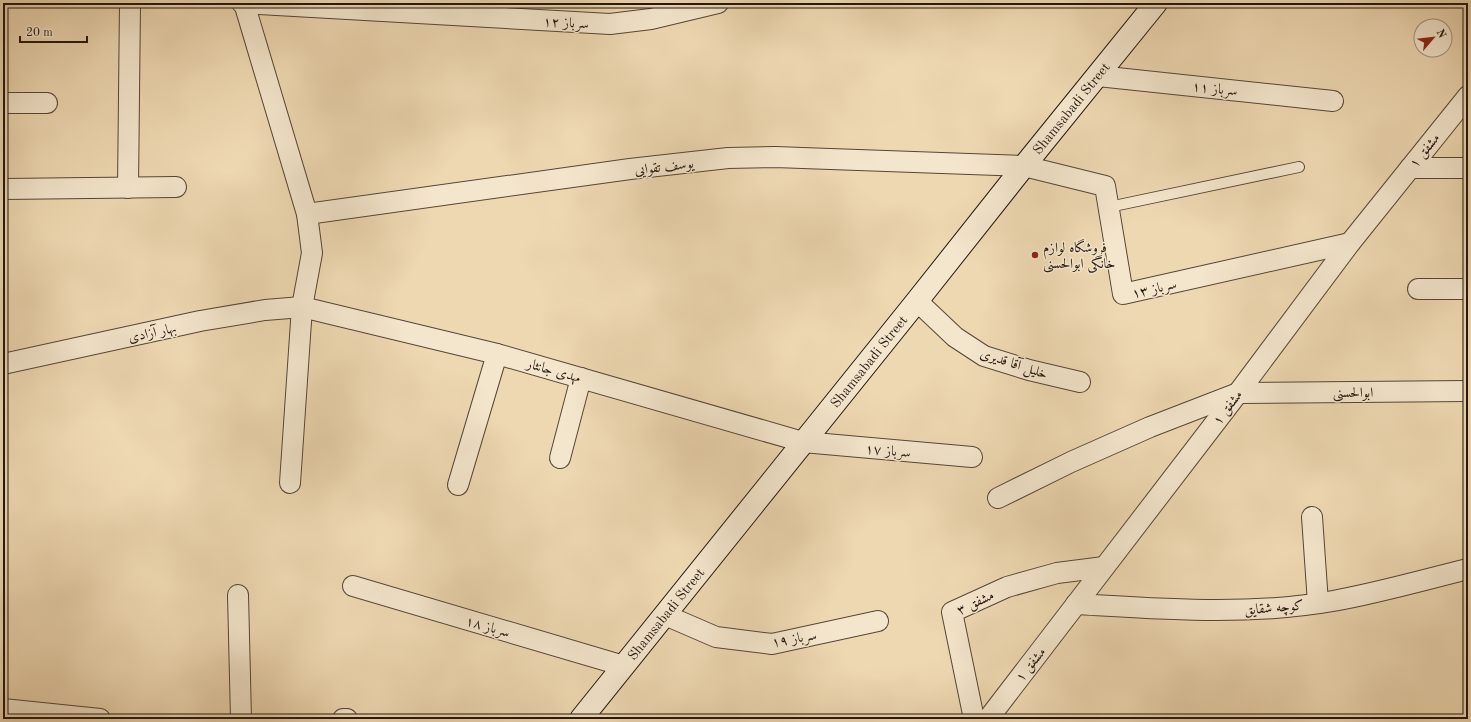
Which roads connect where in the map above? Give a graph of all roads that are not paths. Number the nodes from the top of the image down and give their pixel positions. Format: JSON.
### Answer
{"nodes":[{"id":1,"x":130,"y":3,"type":"edge"},
{"id":2,"x":243,"y":3,"type":"edge"},
{"id":3,"x":718,"y":3,"type":"edge"},
{"id":4,"x":1156,"y":3,"type":"edge"},
{"id":5,"x":509,"y":11,"type":"edge"},
{"id":6,"x":1098,"y":76,"type":"junction"},
{"id":7,"x":1468,"y":96,"type":"edge"},
{"id":8,"x":1333,"y":101,"type":"dead end"},
{"id":9,"x":3,"y":103,"type":"edge"},
{"id":10,"x":47,"y":103,"type":"dead end"},
{"id":11,"x":1024,"y":166,"type":"junction"},
{"id":12,"x":1300,"y":167,"type":"dead end"},
{"id":13,"x":1410,"y":168,"type":"junction"},
{"id":14,"x":1468,"y":168,"type":"edge"},
{"id":15,"x":176,"y":187,"type":"dead end"},
{"id":16,"x":128,"y":188,"type":"junction"},
{"id":17,"x":3,"y":189,"type":"edge"},
{"id":18,"x":1109,"y":207,"type":"junction"},
{"id":19,"x":307,"y":214,"type":"junction"},
{"id":20,"x":1350,"y":243,"type":"junction"},
{"id":21,"x":1418,"y":289,"type":"dead end"},
{"id":22,"x":1468,"y":289,"type":"edge"},
{"id":23,"x":917,"y":301,"type":"junction"},
{"id":24,"x":302,"y":308,"type":"junction"},
{"id":25,"x":497,"y":354,"type":"junction"},
{"id":26,"x":3,"y":364,"type":"edge"},
{"id":27,"x":581,"y":378,"type":"junction"},
{"id":28,"x":1080,"y":382,"type":"dead end"},
{"id":29,"x":1468,"y":391,"type":"edge"},
{"id":30,"x":1238,"y":393,"type":"junction"},
{"id":31,"x":804,"y":442,"type":"junction"},
{"id":32,"x":972,"y":457,"type":"dead end"},
{"id":33,"x":560,"y":458,"type":"dead end"},
{"id":34,"x":290,"y":483,"type":"dead end"},
{"id":35,"x":458,"y":485,"type":"dead end"},
{"id":36,"x":998,"y":498,"type":"dead end"},
{"id":37,"x":1312,"y":517,"type":"dead end"},
{"id":38,"x":1104,"y":568,"type":"junction"},
{"id":39,"x":1468,"y":569,"type":"edge"},
{"id":40,"x":353,"y":586,"type":"dead end"},
{"id":41,"x":238,"y":595,"type":"dead end"},
{"id":42,"x":1318,"y":603,"type":"junction"},
{"id":43,"x":1076,"y":604,"type":"junction"},
{"id":44,"x":665,"y":615,"type":"junction"},
{"id":45,"x":878,"y":621,"type":"dead end"},
{"id":46,"x":624,"y":666,"type":"junction"},
{"id":47,"x":3,"y":710,"type":"edge"},
{"id":48,"x":100,"y":719,"type":"edge"},
{"id":49,"x":241,"y":719,"type":"edge"},
{"id":50,"x":343,"y":719,"type":"edge"},
{"id":51,"x":347,"y":719,"type":"edge"},
{"id":52,"x":582,"y":719,"type":"edge"},
{"id":53,"x":974,"y":719,"type":"edge"},
{"id":54,"x":988,"y":719,"type":"edge"}],
"edges":[{"from":1,"to":16,"type":"street"},
{"from":2,"to":5,"type":"street","name":"سرباز ۱۲"},
{"from":2,"to":19,"type":"street"},
{"from":3,"to":5,"type":"street","name":"سرباز ۱۲"},
{"from":4,"to":6,"type":"main road","name":"Shamsabadi Street"},
{"from":6,"to":8,"type":"street","name":"سرباز ۱۱"},
{"from":6,"to":11,"type":"main road","name":"Shamsabadi Street"},
{"from":7,"to":13,"type":"street","name":"مشفق ۱"},
{"from":9,"to":10,"type":"street"},
{"from":11,"to":18,"type":"street","name":"سرباز ۱۳"},
{"from":11,"to":19,"type":"street","name":"یوسف تقوایی"},
{"from":11,"to":23,"type":"main road","name":"Shamsabadi Street"},
{"from":12,"to":18,"type":"lane"},
{"from":13,"to":14,"type":"street"},
{"from":13,"to":20,"type":"street","name":"مشفق ۱"},
{"from":15,"to":16,"type":"street"},
{"from":16,"to":17,"type":"street"},
{"from":18,"to":20,"type":"street","name":"سرباز ۱۳"},
{"from":19,"to":24,"type":"street"},
{"from":20,"to":30,"type":"street","name":"مشفق ۱"},
{"from":21,"to":22,"type":"street"},
{"from":23,"to":28,"type":"street","name":"خلیل آقا قدیری"},
{"from":23,"to":31,"type":"main road","name":"Shamsabadi Street"},
{"from":24,"to":25,"type":"street","name":"مهدی جانثار"},
{"from":24,"to":26,"type":"street","name":"بهار آزادی"},
{"from":24,"to":34,"type":"street"},
{"from":25,"to":27,"type":"street","name":"مهدی جانثار"},
{"from":25,"to":35,"type":"street"},
{"from":27,"to":31,"type":"street","name":"مهدی جانثار"},
{"from":27,"to":33,"type":"street"},
{"from":29,"to":30,"type":"street","name":"ابوالحسنی"},
{"from":30,"to":36,"type":"street"},
{"from":30,"to":38,"type":"street","name":"مشفق ۱"},
{"from":31,"to":32,"type":"street","name":"سرباز ۱۷"},
{"from":31,"to":44,"type":"main road","name":"Shamsabadi Street"},
{"from":37,"to":42,"type":"street"},
{"from":38,"to":43,"type":"street","name":"مشفق ۱"},
{"from":38,"to":53,"type":"street","name":"مشفق ۳"},
{"from":39,"to":42,"type":"street","name":"کوچه شقایق"},
{"from":40,"to":46,"type":"street","name":"سرباز ۱۸"},
{"from":41,"to":49,"type":"street"},
{"from":42,"to":43,"type":"street","name":"کوچه شقایق"},
{"from":43,"to":54,"type":"street","name":"مشفق ۱"},
{"from":44,"to":45,"type":"street","name":"سرباز ۱۹"},
{"from":44,"to":46,"type":"main road","name":"Shamsabadi Street"},
{"from":46,"to":52,"type":"main road","name":"Shamsabadi Street"},
{"from":47,"to":48,"type":"street"},
{"from":50,"to":51,"type":"street"}]}
